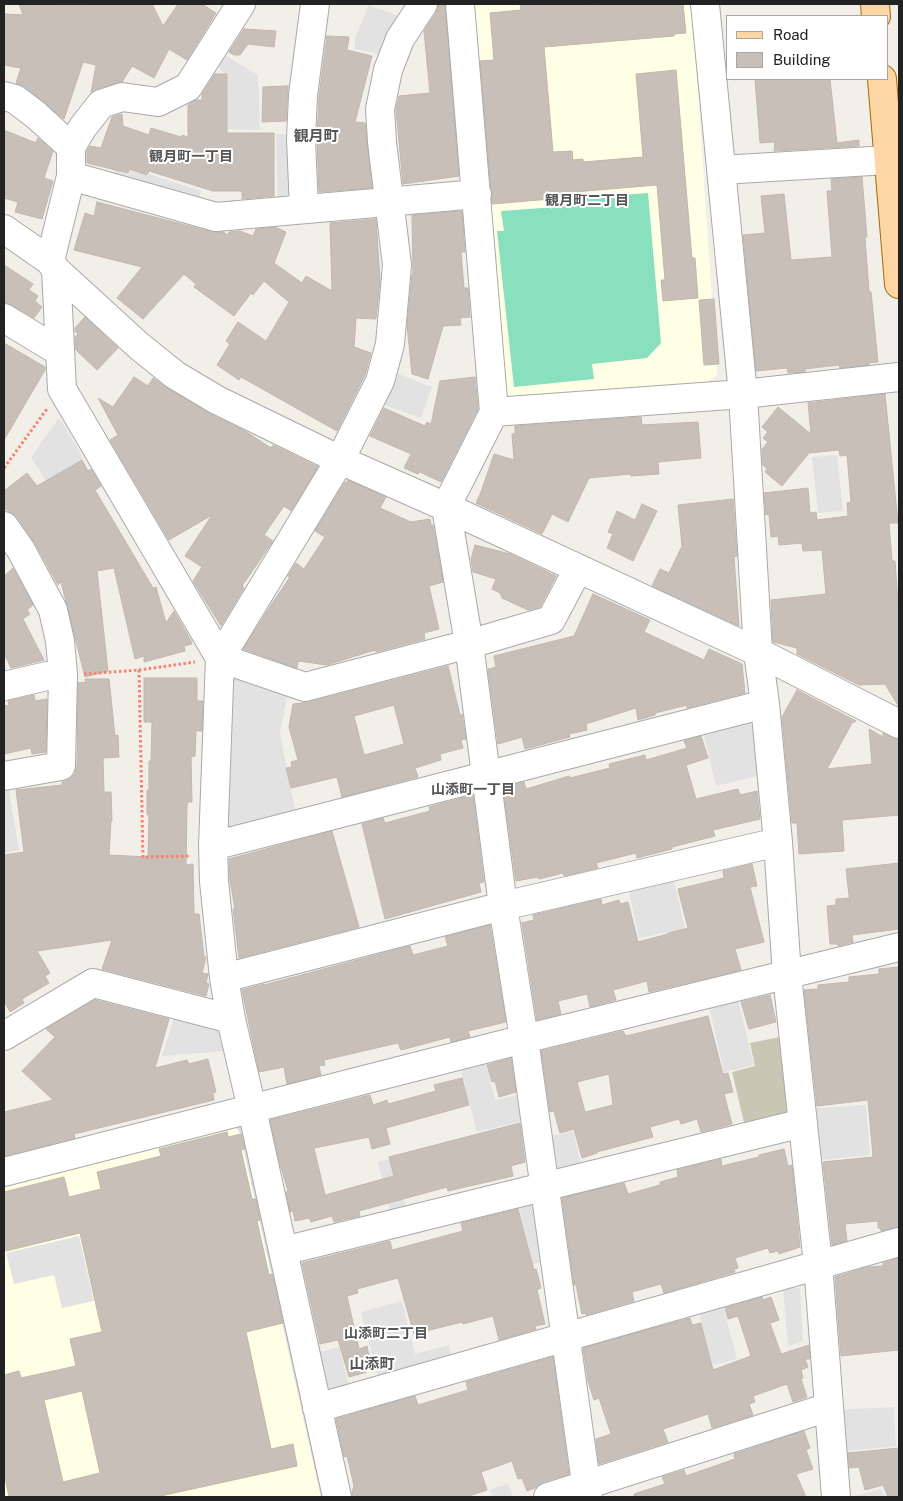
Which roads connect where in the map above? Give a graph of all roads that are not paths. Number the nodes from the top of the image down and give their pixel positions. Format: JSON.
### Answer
{"nodes":[{"id":1,"x":241,"y":4,"type":"edge"},
{"id":2,"x":315,"y":4,"type":"edge"},
{"id":3,"x":422,"y":4,"type":"edge"},
{"id":4,"x":460,"y":4,"type":"edge"},
{"id":5,"x":705,"y":4,"type":"edge"},
{"id":6,"x":882,"y":80,"type":"edge"},
{"id":7,"x":4,"y":96,"type":"edge"},
{"id":8,"x":71,"y":147,"type":"junction"},
{"id":9,"x":888,"y":160,"type":"junction"},
{"id":10,"x":721,"y":170,"type":"junction"},
{"id":11,"x":71,"y":176,"type":"junction"},
{"id":12,"x":477,"y":194,"type":"junction"},
{"id":13,"x":390,"y":201,"type":"junction"},
{"id":14,"x":304,"y":209,"type":"junction"},
{"id":15,"x":4,"y":229,"type":"edge"},
{"id":16,"x":53,"y":266,"type":"junction"},
{"id":17,"x":899,"y":284,"type":"edge"},
{"id":18,"x":4,"y":318,"type":"edge"},
{"id":19,"x":60,"y":352,"type":"junction"},
{"id":20,"x":899,"y":377,"type":"edge"},
{"id":21,"x":742,"y":394,"type":"junction"},
{"id":22,"x":494,"y":412,"type":"junction"},
{"id":23,"x":340,"y":460,"type":"junction"},
{"id":24,"x":446,"y":507,"type":"junction"},
{"id":25,"x":4,"y":526,"type":"edge"},
{"id":26,"x":578,"y":569,"type":"junction"},
{"id":27,"x":469,"y":644,"type":"junction"},
{"id":28,"x":758,"y":652,"type":"junction"},
{"id":29,"x":220,"y":658,"type":"junction"},
{"id":30,"x":63,"y":675,"type":"junction"},
{"id":31,"x":4,"y":686,"type":"edge"},
{"id":32,"x":765,"y":704,"type":"junction"},
{"id":33,"x":899,"y":724,"type":"edge"},
{"id":34,"x":486,"y":775,"type":"junction"},
{"id":35,"x":4,"y":776,"type":"edge"},
{"id":36,"x":778,"y":842,"type":"junction"},
{"id":37,"x":213,"y":851,"type":"junction"},
{"id":38,"x":503,"y":906,"type":"junction"},
{"id":39,"x":899,"y":947,"type":"edge"},
{"id":40,"x":786,"y":975,"type":"junction"},
{"id":41,"x":224,"y":978,"type":"junction"},
{"id":42,"x":231,"y":1018,"type":"junction"},
{"id":43,"x":4,"y":1036,"type":"edge"},
{"id":44,"x":524,"y":1039,"type":"junction"},
{"id":45,"x":252,"y":1109,"type":"junction"},
{"id":46,"x":803,"y":1123,"type":"junction"},
{"id":47,"x":4,"y":1172,"type":"edge"},
{"id":48,"x":545,"y":1186,"type":"junction"},
{"id":49,"x":899,"y":1242,"type":"edge"},
{"id":50,"x":283,"y":1251,"type":"junction"},
{"id":51,"x":818,"y":1264,"type":"junction"},
{"id":52,"x":565,"y":1336,"type":"junction"},
{"id":53,"x":829,"y":1407,"type":"junction"},
{"id":54,"x":317,"y":1408,"type":"junction"},
{"id":55,"x":587,"y":1491,"type":"edge"},
{"id":56,"x":337,"y":1497,"type":"edge"},
{"id":57,"x":548,"y":1497,"type":"edge"},
{"id":58,"x":836,"y":1497,"type":"edge"}],
"edges":[{"from":1,"to":8,"type":"street"},
{"from":2,"to":14,"type":"street"},
{"from":3,"to":13,"type":"street"},
{"from":4,"to":12,"type":"street"},
{"from":5,"to":10,"type":"street"},
{"from":6,"to":9,"type":"main road"},
{"from":7,"to":8,"type":"street"},
{"from":8,"to":11,"type":"street"},
{"from":9,"to":10,"type":"street"},
{"from":9,"to":17,"type":"main road"},
{"from":10,"to":21,"type":"street"},
{"from":11,"to":14,"type":"street"},
{"from":11,"to":16,"type":"street"},
{"from":12,"to":13,"type":"street"},
{"from":12,"to":22,"type":"street"},
{"from":13,"to":14,"type":"street"},
{"from":13,"to":23,"type":"street"},
{"from":15,"to":16,"type":"street"},
{"from":16,"to":19,"type":"street"},
{"from":16,"to":23,"type":"street"},
{"from":18,"to":19,"type":"street"},
{"from":19,"to":29,"type":"street"},
{"from":20,"to":21,"type":"street"},
{"from":21,"to":22,"type":"street"},
{"from":21,"to":28,"type":"street"},
{"from":22,"to":24,"type":"street"},
{"from":23,"to":24,"type":"street"},
{"from":23,"to":29,"type":"street"},
{"from":24,"to":26,"type":"street"},
{"from":24,"to":27,"type":"street"},
{"from":25,"to":30,"type":"street"},
{"from":26,"to":27,"type":"street"},
{"from":26,"to":28,"type":"street"},
{"from":27,"to":29,"type":"street"},
{"from":27,"to":34,"type":"street"},
{"from":28,"to":32,"type":"street"},
{"from":28,"to":33,"type":"street"},
{"from":29,"to":37,"type":"street"},
{"from":30,"to":31,"type":"street"},
{"from":30,"to":35,"type":"street"},
{"from":32,"to":34,"type":"street"},
{"from":32,"to":36,"type":"street"},
{"from":34,"to":37,"type":"street"},
{"from":34,"to":38,"type":"street"},
{"from":36,"to":38,"type":"street"},
{"from":36,"to":40,"type":"street"},
{"from":37,"to":41,"type":"street"},
{"from":38,"to":41,"type":"street"},
{"from":38,"to":44,"type":"street"},
{"from":39,"to":40,"type":"street"},
{"from":40,"to":44,"type":"street"},
{"from":40,"to":46,"type":"street"},
{"from":41,"to":42,"type":"street"},
{"from":42,"to":43,"type":"street"},
{"from":42,"to":45,"type":"street"},
{"from":44,"to":45,"type":"street"},
{"from":44,"to":48,"type":"street"},
{"from":45,"to":47,"type":"street"},
{"from":45,"to":50,"type":"street"},
{"from":46,"to":48,"type":"street"},
{"from":46,"to":51,"type":"street"},
{"from":48,"to":50,"type":"street"},
{"from":48,"to":52,"type":"street"},
{"from":49,"to":51,"type":"street"},
{"from":50,"to":54,"type":"street"},
{"from":51,"to":52,"type":"street"},
{"from":51,"to":53,"type":"street"},
{"from":52,"to":54,"type":"street"},
{"from":52,"to":55,"type":"street"},
{"from":53,"to":55,"type":"street"},
{"from":53,"to":58,"type":"street"},
{"from":54,"to":56,"type":"street"},
{"from":55,"to":57,"type":"street"}]}
